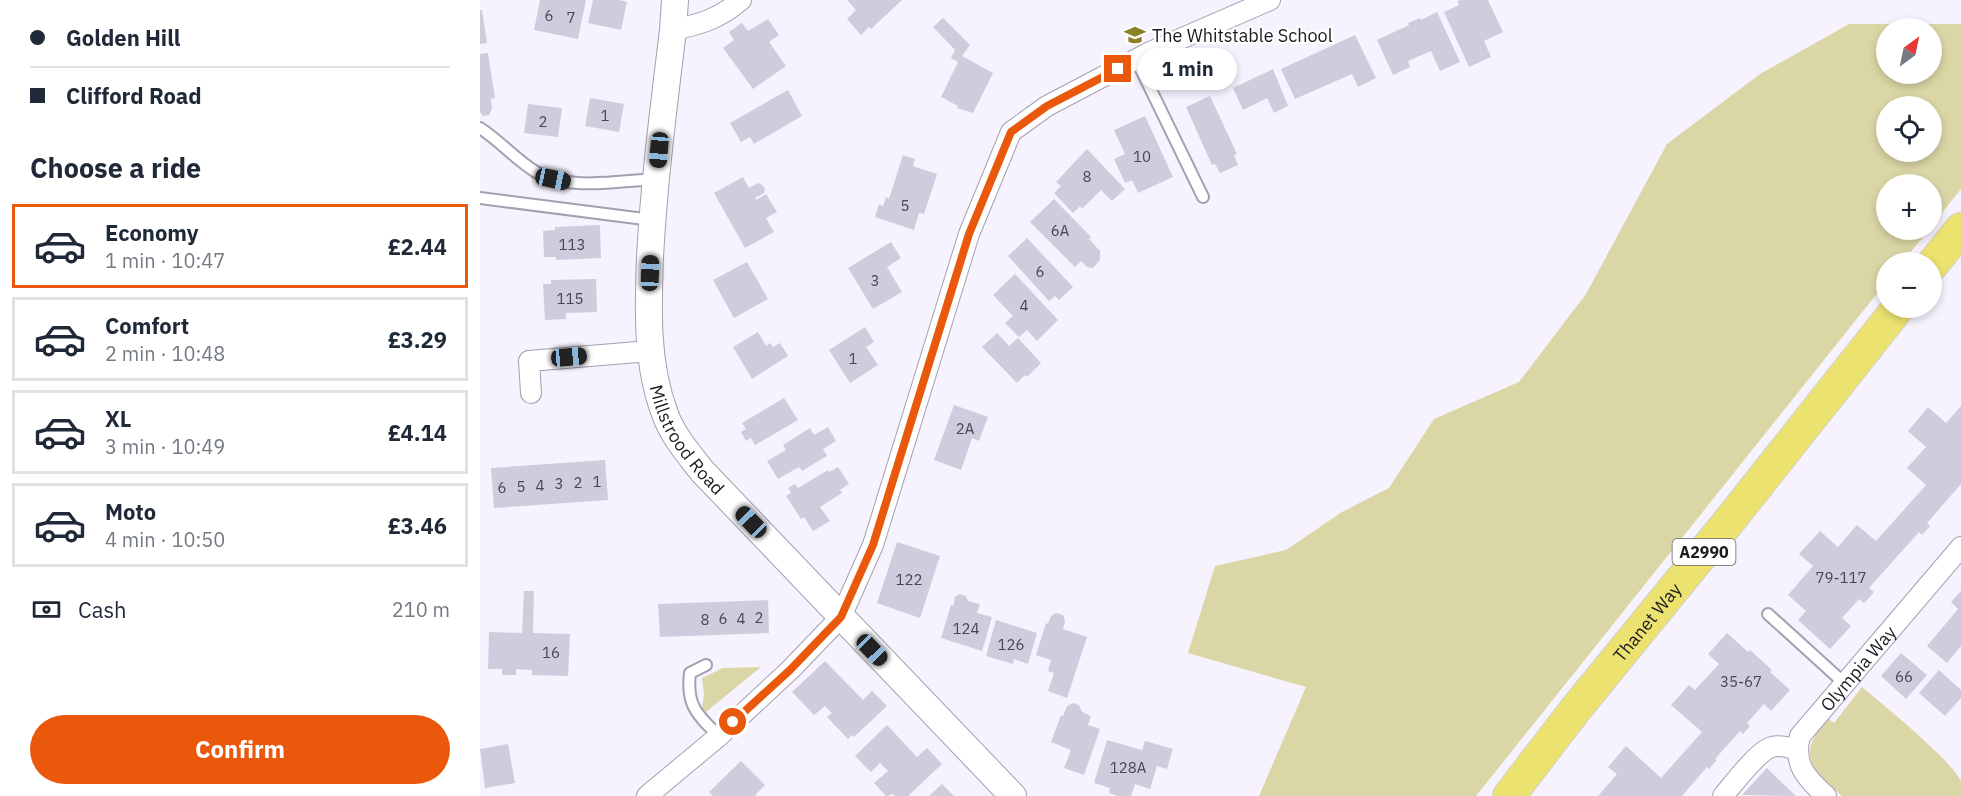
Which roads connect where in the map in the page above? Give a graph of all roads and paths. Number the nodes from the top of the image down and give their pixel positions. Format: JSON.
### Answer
{"nodes":[{"id":1,"x":675,"y":0,"type":"edge"},
{"id":2,"x":741,"y":0,"type":"edge"},
{"id":3,"x":1270,"y":0,"type":"edge"},
{"id":4,"x":673,"y":30,"type":"junction"},
{"id":5,"x":1136,"y":59,"type":"junction"},
{"id":6,"x":480,"y":128,"type":"edge"},
{"id":7,"x":656,"y":179,"type":"junction"},
{"id":8,"x":1203,"y":197,"type":"dead end"},
{"id":9,"x":480,"y":198,"type":"edge"},
{"id":10,"x":652,"y":220,"type":"junction"},
{"id":11,"x":1961,"y":229,"type":"edge"},
{"id":12,"x":1942,"y":253,"type":"edge"},
{"id":13,"x":1890,"y":318,"type":"edge"},
{"id":14,"x":650,"y":351,"type":"junction"},
{"id":15,"x":531,"y":393,"type":"dead end"},
{"id":16,"x":1961,"y":547,"type":"edge"},
{"id":17,"x":1768,"y":614,"type":"dead end"},
{"id":18,"x":841,"y":617,"type":"junction"},
{"id":19,"x":706,"y":665,"type":"dead end"},
{"id":20,"x":1844,"y":683,"type":"junction"},
{"id":21,"x":718,"y":735,"type":"junction"},
{"id":22,"x":1797,"y":750,"type":"junction"},
{"id":23,"x":647,"y":796,"type":"edge"},
{"id":24,"x":1013,"y":796,"type":"edge"},
{"id":25,"x":1509,"y":796,"type":"edge"},
{"id":26,"x":1723,"y":796,"type":"edge"},
{"id":27,"x":1826,"y":796,"type":"edge"}],
"edges":[{"from":1,"to":4,"type":"street","name":"Millstrood Road"},
{"from":2,"to":4,"type":"street"},
{"from":3,"to":5,"type":"street"},
{"from":4,"to":7,"type":"street","name":"Millstrood Road"},
{"from":5,"to":8,"type":"lane"},
{"from":5,"to":18,"type":"street"},
{"from":6,"to":7,"type":"lane"},
{"from":7,"to":10,"type":"street","name":"Millstrood Road"},
{"from":9,"to":10,"type":"lane"},
{"from":10,"to":14,"type":"street","name":"Millstrood Road"},
{"from":11,"to":12,"type":"main road"},
{"from":13,"to":25,"type":"main road","name":"Thanet Way","number":"A2990"},
{"from":14,"to":15,"type":"street"},
{"from":14,"to":18,"type":"street","name":"Millstrood Road"},
{"from":16,"to":20,"type":"street","name":"Olympia Way"},
{"from":17,"to":20,"type":"lane"},
{"from":18,"to":21,"type":"street"},
{"from":18,"to":24,"type":"street","name":"Millstrood Road"},
{"from":19,"to":21,"type":"lane"},
{"from":20,"to":22,"type":"street","name":"Olympia Way"},
{"from":21,"to":23,"type":"street"},
{"from":22,"to":26,"type":"street"},
{"from":22,"to":27,"type":"street"}]}
